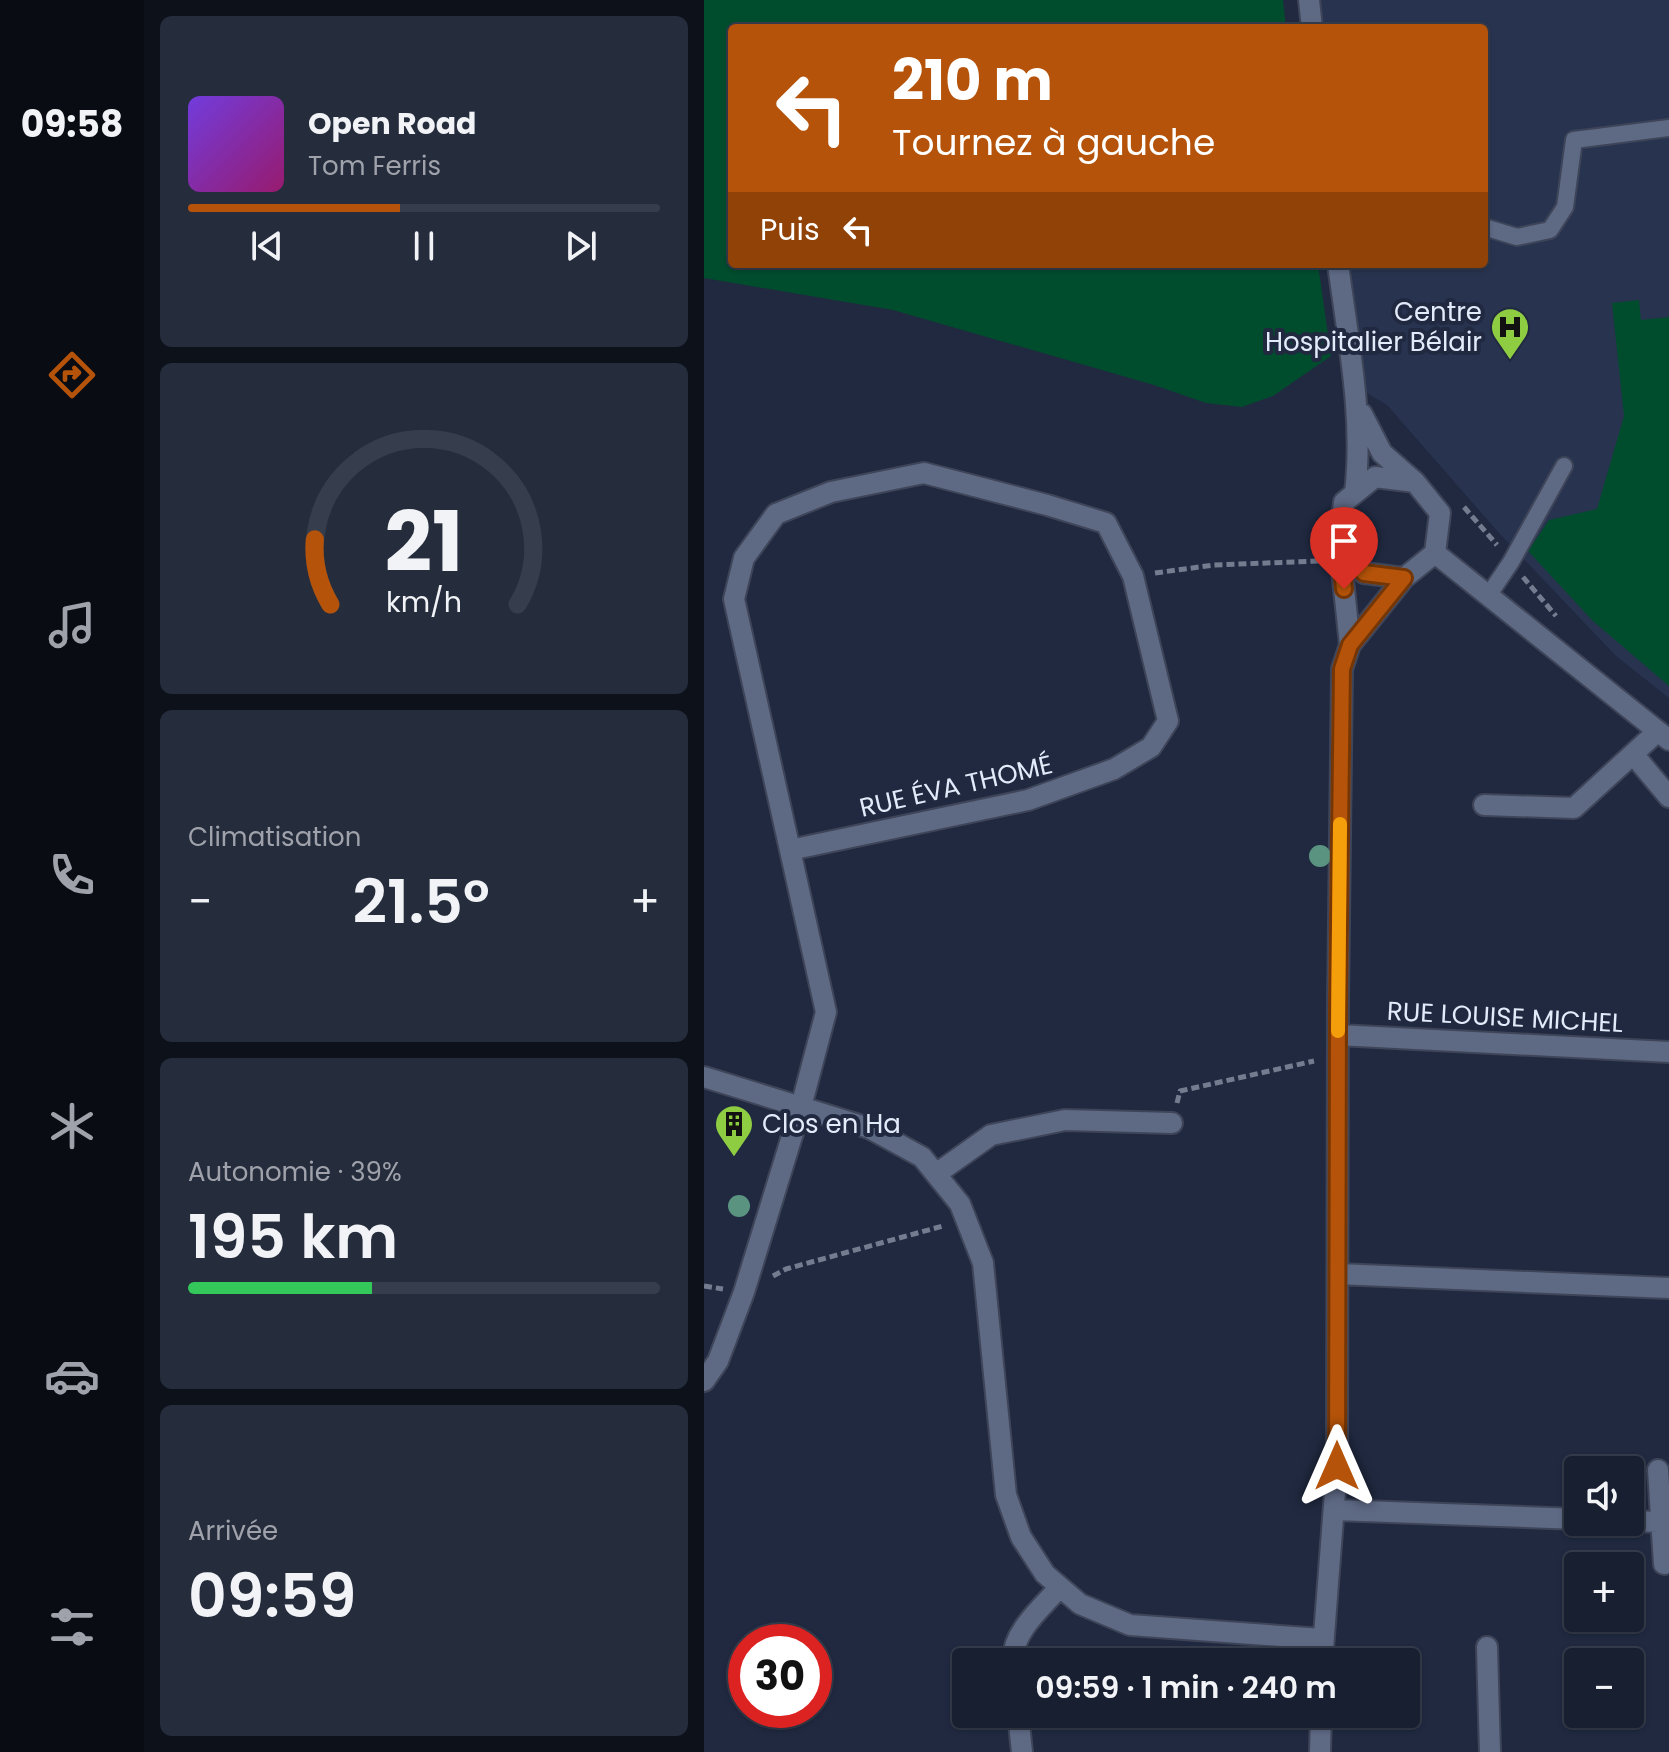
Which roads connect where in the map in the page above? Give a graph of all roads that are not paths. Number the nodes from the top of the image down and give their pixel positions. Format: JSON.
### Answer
{"nodes":[{"id":1,"x":1309,"y":0,"type":"edge"},
{"id":2,"x":1312,"y":24,"type":"edge"},
{"id":3,"x":1669,"y":128,"type":"edge"},
{"id":4,"x":1488,"y":228,"type":"edge"},
{"id":5,"x":1339,"y":268,"type":"edge"},
{"id":6,"x":1358,"y":405,"type":"junction"},
{"id":7,"x":1564,"y":466,"type":"dead end"},
{"id":8,"x":1415,"y":482,"type":"junction"},
{"id":9,"x":1355,"y":493,"type":"junction"},
{"id":10,"x":1340,"y":551,"type":"junction"},
{"id":11,"x":1435,"y":553,"type":"junction"},
{"id":12,"x":1404,"y":578,"type":"junction"},
{"id":13,"x":1488,"y":596,"type":"junction"},
{"id":14,"x":1350,"y":645,"type":"junction"},
{"id":15,"x":1664,"y":736,"type":"edge"},
{"id":16,"x":1633,"y":754,"type":"junction"},
{"id":17,"x":1669,"y":797,"type":"edge"},
{"id":18,"x":1484,"y":805,"type":"dead end"},
{"id":19,"x":790,"y":850,"type":"junction"},
{"id":20,"x":1338,"y":1035,"type":"junction"},
{"id":21,"x":1669,"y":1052,"type":"edge"},
{"id":22,"x":704,"y":1077,"type":"edge"},
{"id":23,"x":801,"y":1107,"type":"junction"},
{"id":24,"x":1172,"y":1123,"type":"road end"},
{"id":25,"x":936,"y":1174,"type":"junction"},
{"id":26,"x":1338,"y":1274,"type":"junction"},
{"id":27,"x":1669,"y":1288,"type":"edge"},
{"id":28,"x":704,"y":1381,"type":"edge"},
{"id":29,"x":1658,"y":1470,"type":"dead end"},
{"id":30,"x":1335,"y":1510,"type":"junction"},
{"id":31,"x":1564,"y":1518,"type":"edge"},
{"id":32,"x":1644,"y":1521,"type":"edge"},
{"id":33,"x":1660,"y":1522,"type":"junction"},
{"id":34,"x":1664,"y":1564,"type":"dead end"},
{"id":35,"x":1060,"y":1587,"type":"junction"},
{"id":36,"x":1322,"y":1639,"type":"junction"},
{"id":37,"x":1487,"y":1647,"type":"dead end"},
{"id":38,"x":1015,"y":1648,"type":"edge"},
{"id":39,"x":1322,"y":1648,"type":"edge"},
{"id":40,"x":1019,"y":1728,"type":"edge"},
{"id":41,"x":1321,"y":1728,"type":"edge"},
{"id":42,"x":1022,"y":1752,"type":"edge"},
{"id":43,"x":1320,"y":1752,"type":"edge"},
{"id":44,"x":1490,"y":1752,"type":"edge"}],
"edges":[{"from":1,"to":2,"type":"street"},
{"from":3,"to":4,"type":"lane"},
{"from":5,"to":6,"type":"street"},
{"from":6,"to":8,"type":"street"},
{"from":6,"to":9,"type":"street"},
{"from":7,"to":13,"type":"lane"},
{"from":8,"to":9,"type":"street"},
{"from":8,"to":11,"type":"street"},
{"from":9,"to":10,"type":"street"},
{"from":10,"to":12,"type":"street"},
{"from":10,"to":14,"type":"street"},
{"from":11,"to":12,"type":"street"},
{"from":11,"to":13,"type":"street"},
{"from":12,"to":14,"type":"street"},
{"from":13,"to":15,"type":"street"},
{"from":14,"to":20,"type":"street"},
{"from":15,"to":16,"type":"street"},
{"from":16,"to":17,"type":"street"},
{"from":16,"to":18,"type":"street"},
{"from":19,"to":19,"type":"street","name":"RUE ÉVA THOMÉ"},
{"from":19,"to":23,"type":"street","name":"RUE ÉVA THOMÉ"},
{"from":20,"to":21,"type":"street","name":"RUE LOUISE MICHEL"},
{"from":20,"to":26,"type":"street"},
{"from":22,"to":23,"type":"street"},
{"from":23,"to":25,"type":"street"},
{"from":23,"to":28,"type":"street","name":"RUE ÉVA THOMÉ"},
{"from":24,"to":25,"type":"street"},
{"from":25,"to":35,"type":"street"},
{"from":26,"to":27,"type":"street"},
{"from":26,"to":30,"type":"street"},
{"from":29,"to":33,"type":"street"},
{"from":30,"to":31,"type":"street"},
{"from":30,"to":36,"type":"street"},
{"from":32,"to":33,"type":"street"},
{"from":33,"to":34,"type":"street"},
{"from":35,"to":36,"type":"street"},
{"from":35,"to":38,"type":"street"},
{"from":36,"to":39,"type":"street"},
{"from":37,"to":44,"type":"street"},
{"from":40,"to":42,"type":"street"},
{"from":41,"to":43,"type":"street"}]}
